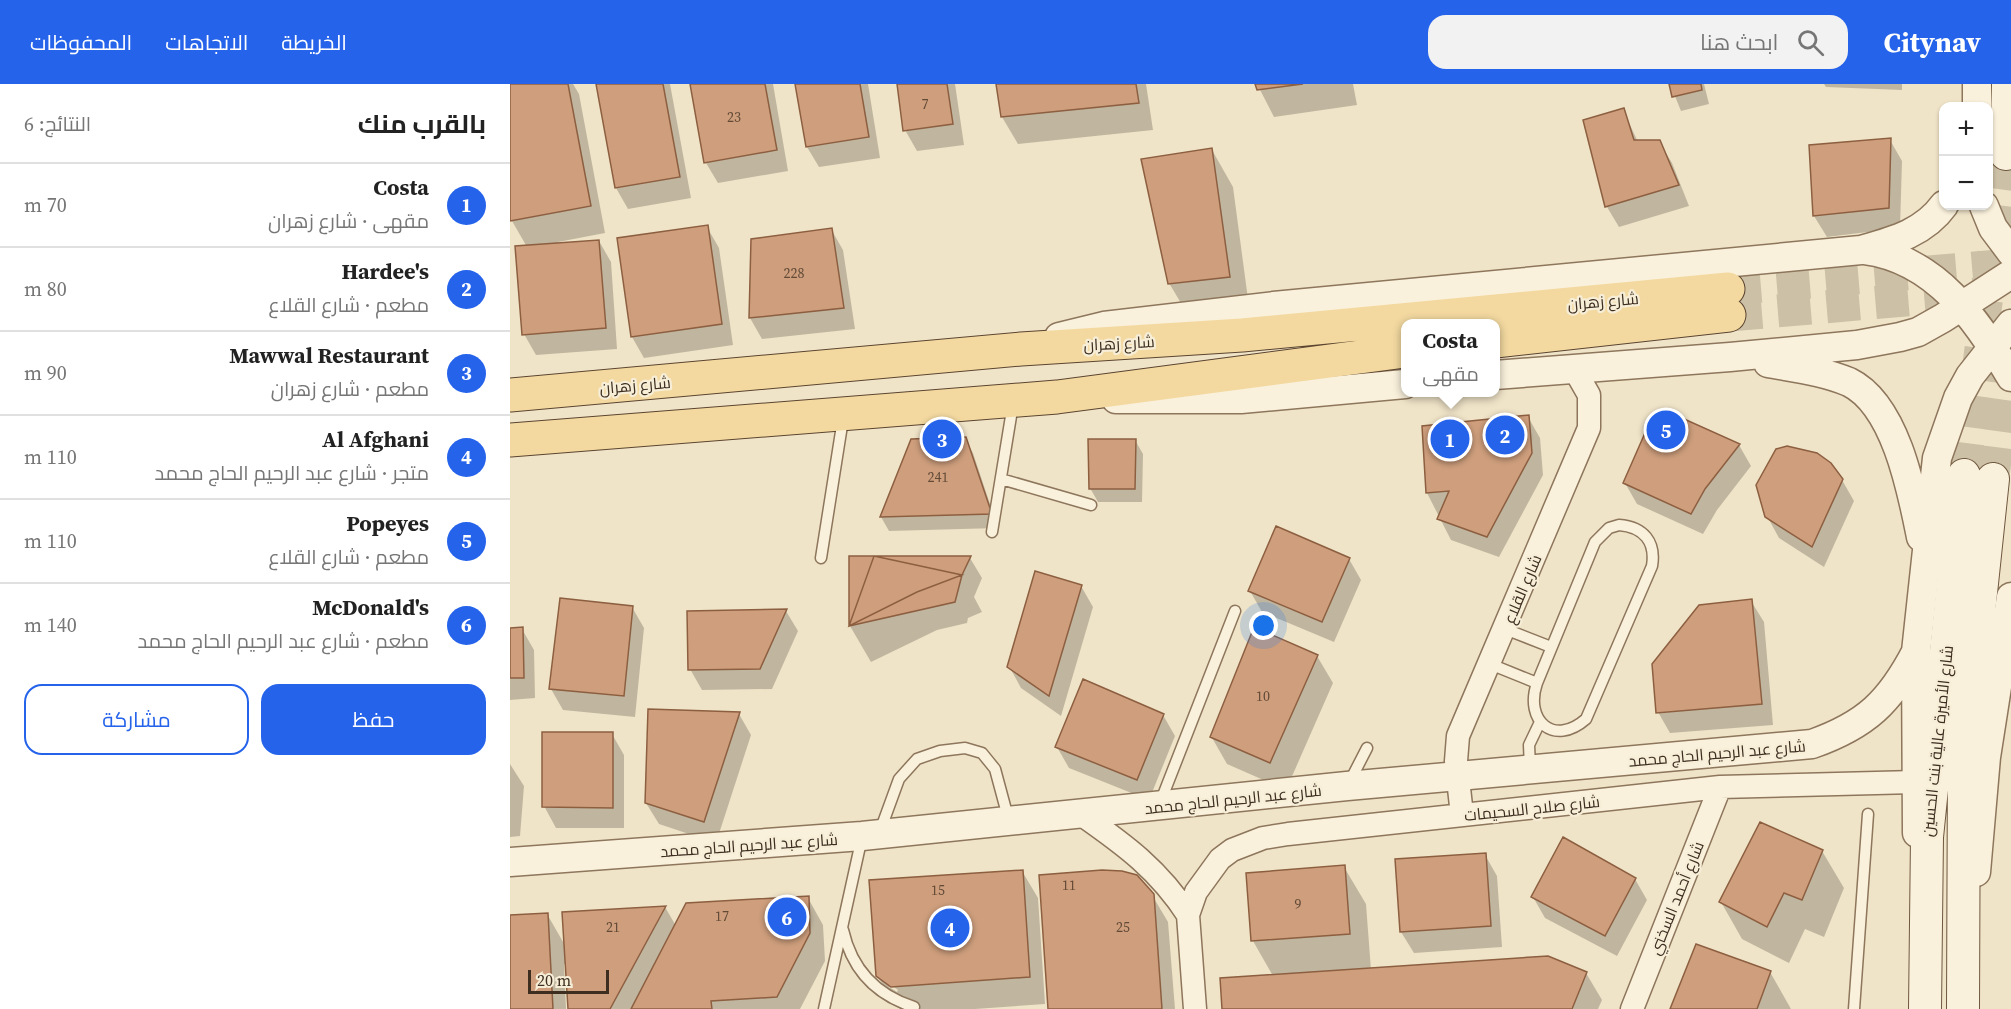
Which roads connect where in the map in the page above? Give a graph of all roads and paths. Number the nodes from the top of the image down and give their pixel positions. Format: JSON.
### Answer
{"nodes":[{"id":1,"x":1977,"y":84,"type":"edge"},
{"id":2,"x":2008,"y":84,"type":"edge"},
{"id":3,"x":1977,"y":102,"type":"edge"},
{"id":4,"x":2006,"y":154,"type":"dead end"},
{"id":5,"x":1939,"y":210,"type":"edge"},
{"id":6,"x":1986,"y":210,"type":"edge"},
{"id":7,"x":1861,"y":250,"type":"junction"},
{"id":8,"x":2011,"y":252,"type":"tunnel mouth"},
{"id":9,"x":2011,"y":274,"type":"tunnel mouth"},
{"id":10,"x":1962,"y":306,"type":"junction"},
{"id":11,"x":1478,"y":319,"type":"edge"},
{"id":12,"x":1401,"y":324,"type":"edge"},
{"id":13,"x":2011,"y":324,"type":"edge"},
{"id":14,"x":1500,"y":340,"type":"edge"},
{"id":15,"x":1992,"y":346,"type":"junction"},
{"id":16,"x":1021,"y":349,"type":"junction"},
{"id":17,"x":1401,"y":352,"type":"edge"},
{"id":18,"x":1730,"y":357,"type":"junction"},
{"id":19,"x":1574,"y":367,"type":"junction"},
{"id":20,"x":1500,"y":374,"type":"edge"},
{"id":21,"x":2011,"y":377,"type":"edge"},
{"id":22,"x":1401,"y":384,"type":"edge"},
{"id":23,"x":510,"y":395,"type":"edge"},
{"id":24,"x":1057,"y":397,"type":"junction"},
{"id":25,"x":1014,"y":401,"type":"junction"},
{"id":26,"x":843,"y":414,"type":"junction"},
{"id":27,"x":510,"y":440,"type":"edge"},
{"id":28,"x":1001,"y":479,"type":"junction"},
{"id":29,"x":1091,"y":505,"type":"dead end"},
{"id":30,"x":992,"y":532,"type":"dead end"},
{"id":31,"x":821,"y":558,"type":"dead end"},
{"id":32,"x":1926,"y":562,"type":"junction"},
{"id":33,"x":2011,"y":597,"type":"edge"},
{"id":34,"x":1235,"y":611,"type":"dead end"},
{"id":35,"x":1505,"y":629,"type":"junction"},
{"id":36,"x":1551,"y":648,"type":"junction"},
{"id":37,"x":1916,"y":652,"type":"junction"},
{"id":38,"x":1490,"y":664,"type":"junction"},
{"id":39,"x":1537,"y":683,"type":"junction"},
{"id":40,"x":1540,"y":722,"type":"junction"},
{"id":41,"x":1366,"y":748,"type":"dead end"},
{"id":42,"x":1530,"y":770,"type":"junction"},
{"id":43,"x":1458,"y":777,"type":"junction"},
{"id":44,"x":1915,"y":782,"type":"junction"},
{"id":45,"x":1347,"y":786,"type":"junction"},
{"id":46,"x":1720,"y":787,"type":"junction"},
{"id":47,"x":1158,"y":807,"type":"junction"},
{"id":48,"x":1868,"y":814,"type":"dead end"},
{"id":49,"x":1082,"y":815,"type":"junction"},
{"id":50,"x":1462,"y":815,"type":"junction"},
{"id":51,"x":1009,"y":822,"type":"junction"},
{"id":52,"x":871,"y":835,"type":"junction"},
{"id":53,"x":510,"y":862,"type":"edge"},
{"id":54,"x":1188,"y":915,"type":"junction"},
{"id":55,"x":843,"y":927,"type":"junction"},
{"id":56,"x":914,"y":1007,"type":"dead end"},
{"id":57,"x":824,"y":1009,"type":"edge"},
{"id":58,"x":1195,"y":1009,"type":"edge"},
{"id":59,"x":1632,"y":1009,"type":"edge"},
{"id":60,"x":1854,"y":1009,"type":"edge"},
{"id":61,"x":1925,"y":1009,"type":"edge"},
{"id":62,"x":1963,"y":1009,"type":"edge"}],
"edges":[{"from":1,"to":3,"type":"street"},
{"from":2,"to":4,"type":"main road"},
{"from":5,"to":7,"type":"street"},
{"from":6,"to":8,"type":"street"},
{"from":7,"to":10,"type":"street"},
{"from":7,"to":16,"type":"street"},
{"from":9,"to":10,"type":"street"},
{"from":10,"to":15,"type":"street"},
{"from":10,"to":18,"type":"street"},
{"from":11,"to":14,"type":"main road","name":"شارع زهران"},
{"from":12,"to":16,"type":"main road","name":"شارع زهران"},
{"from":13,"to":15,"type":"street"},
{"from":15,"to":21,"type":"street"},
{"from":15,"to":32,"type":"street"},
{"from":16,"to":23,"type":"main road","name":"شارع زهران"},
{"from":17,"to":24,"type":"main road"},
{"from":18,"to":19,"type":"street"},
{"from":18,"to":32,"type":"street"},
{"from":19,"to":20,"type":"street"},
{"from":19,"to":35,"type":"street","name":"شارع القلاع"},
{"from":22,"to":24,"type":"street"},
{"from":24,"to":25,"type":"main road"},
{"from":25,"to":26,"type":"main road"},
{"from":25,"to":28,"type":"lane"},
{"from":26,"to":27,"type":"main road"},
{"from":26,"to":31,"type":"lane"},
{"from":28,"to":29,"type":"lane"},
{"from":28,"to":30,"type":"lane"},
{"from":32,"to":37,"type":"street"},
{"from":33,"to":62,"type":"street"},
{"from":34,"to":47,"type":"lane"},
{"from":35,"to":36,"type":"lane"},
{"from":35,"to":38,"type":"street","name":"شارع القلاع"},
{"from":36,"to":39,"type":"lane"},
{"from":36,"to":40,"type":"lane"},
{"from":37,"to":42,"type":"street","name":"شارع عبد الرحيم الحاج محمد"},
{"from":37,"to":44,"type":"street"},
{"from":38,"to":39,"type":"lane"},
{"from":38,"to":43,"type":"street","name":"شارع القلاع"},
{"from":39,"to":40,"type":"lane"},
{"from":40,"to":42,"type":"lane"},
{"from":41,"to":45,"type":"lane"},
{"from":42,"to":43,"type":"street","name":"شارع عبد الرحيم الحاج محمد"},
{"from":43,"to":45,"type":"street","name":"شارع عبد الرحيم الحاج محمد"},
{"from":43,"to":50,"type":"street","name":"شارع القلاع"},
{"from":44,"to":46,"type":"street","name":"شارع صلاح السحيمات"},
{"from":44,"to":61,"type":"street"},
{"from":45,"to":47,"type":"street","name":"شارع عبد الرحيم الحاج محمد"},
{"from":46,"to":50,"type":"street","name":"شارع صلاح السحيمات"},
{"from":46,"to":59,"type":"street","name":"شارع أحمد السخني"},
{"from":47,"to":49,"type":"street","name":"شارع عبد الرحيم الحاج محمد"},
{"from":48,"to":60,"type":"lane"},
{"from":49,"to":51,"type":"street","name":"شارع عبد الرحيم الحاج محمد"},
{"from":49,"to":54,"type":"street"},
{"from":50,"to":54,"type":"street","name":"شارع صلاح السحيمات"},
{"from":51,"to":52,"type":"street","name":"شارع عبد الرحيم الحاج محمد"},
{"from":51,"to":52,"type":"lane"},
{"from":52,"to":53,"type":"street","name":"شارع عبد الرحيم الحاج محمد"},
{"from":52,"to":55,"type":"lane"},
{"from":54,"to":58,"type":"street","name":"شارع صلاح السحيمات"},
{"from":55,"to":56,"type":"lane"},
{"from":55,"to":57,"type":"lane"},
{"from":61,"to":62,"type":"main road","name":"شارع الأميرة عالية بنت الحسين"}]}
